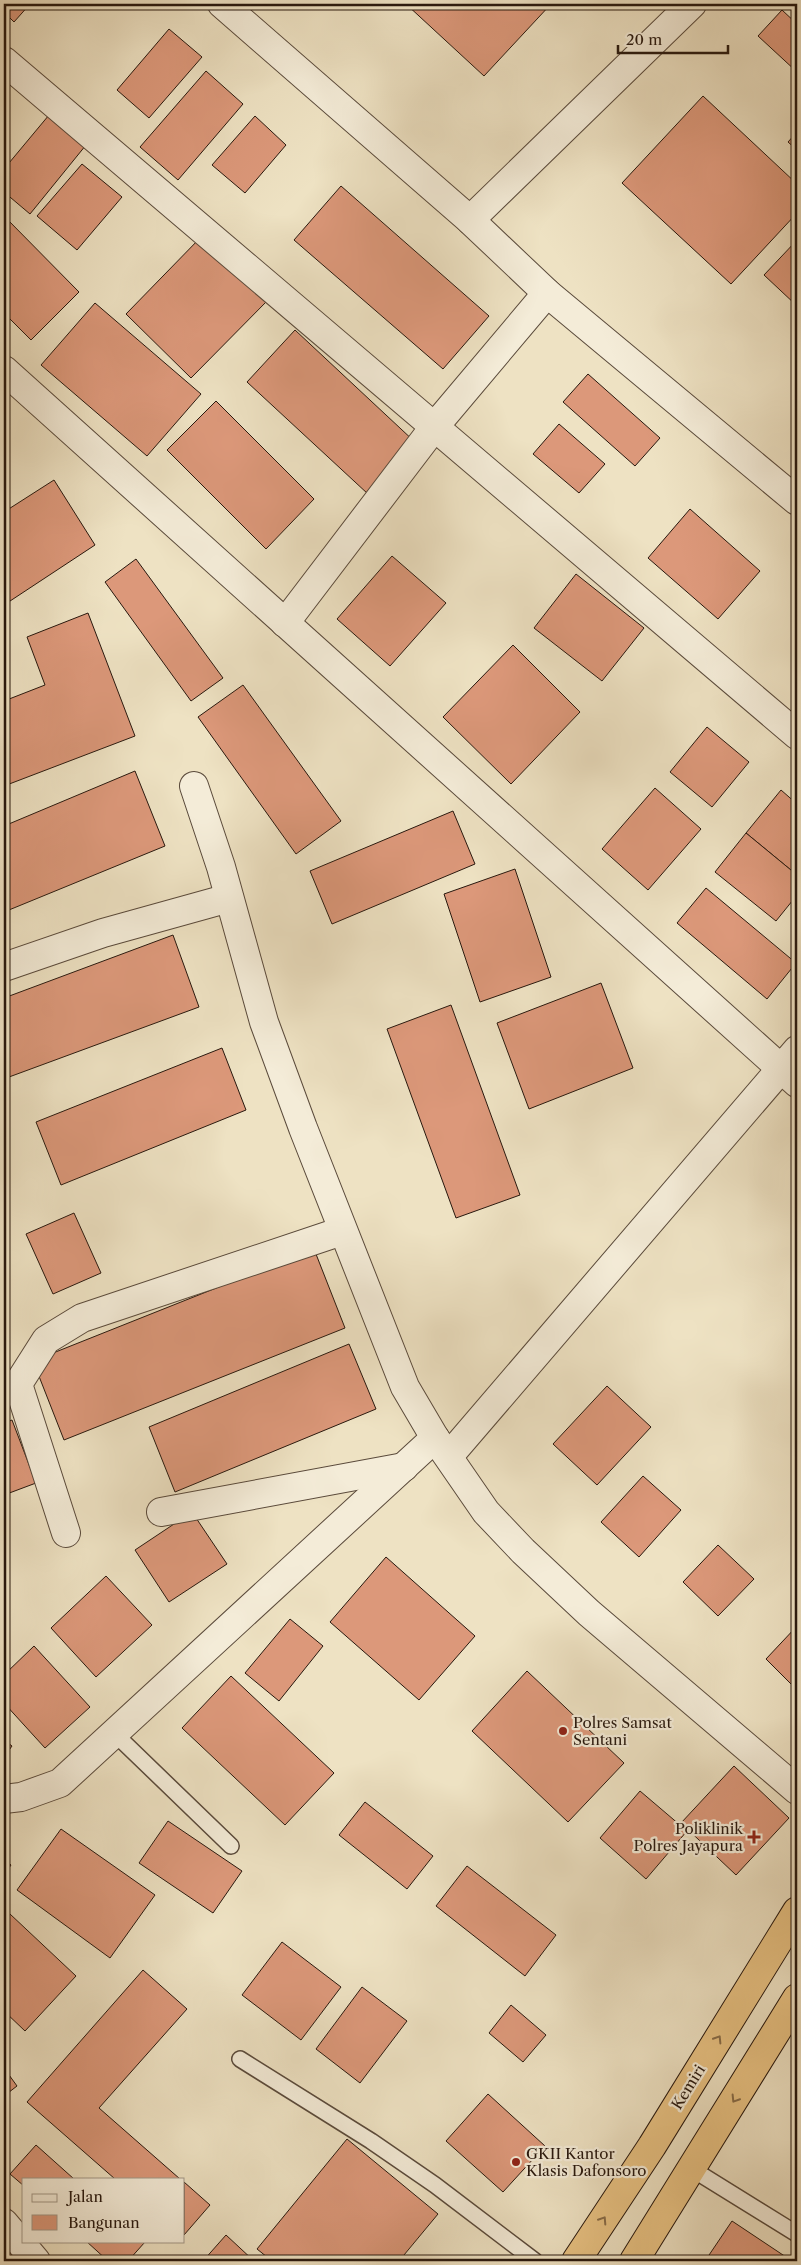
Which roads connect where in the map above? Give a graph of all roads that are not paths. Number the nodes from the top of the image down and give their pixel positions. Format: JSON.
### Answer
{"nodes":[{"id":1,"x":222,"y":4,"type":"edge"},
{"id":2,"x":692,"y":4,"type":"edge"},
{"id":3,"x":4,"y":62,"type":"edge"},
{"id":4,"x":470,"y":220,"type":"junction"},
{"id":5,"x":547,"y":293,"type":"junction"},
{"id":6,"x":4,"y":370,"type":"edge"},
{"id":7,"x":435,"y":426,"type":"junction"},
{"id":8,"x":797,"y":501,"type":"edge"},
{"id":9,"x":285,"y":623,"type":"junction"},
{"id":10,"x":797,"y":735,"type":"edge"},
{"id":11,"x":194,"y":786,"type":"dead end"},
{"id":12,"x":230,"y":898,"type":"junction"},
{"id":13,"x":4,"y":967,"type":"edge"},
{"id":14,"x":792,"y":1068,"type":"edge"},
{"id":15,"x":342,"y":1231,"type":"junction"},
{"id":16,"x":442,"y":1447,"type":"junction"},
{"id":17,"x":404,"y":1467,"type":"junction"},
{"id":18,"x":161,"y":1512,"type":"dead end"},
{"id":19,"x":66,"y":1533,"type":"dead end"},
{"id":20,"x":114,"y":1733,"type":"junction"},
{"id":21,"x":797,"y":1790,"type":"edge"},
{"id":22,"x":4,"y":1799,"type":"edge"},
{"id":23,"x":231,"y":1846,"type":"dead end"},
{"id":24,"x":797,"y":1911,"type":"edge"},
{"id":25,"x":797,"y":1998,"type":"edge"},
{"id":26,"x":240,"y":2059,"type":"dead end"},
{"id":27,"x":692,"y":2169,"type":"junction"},
{"id":28,"x":4,"y":2223,"type":"edge"},
{"id":29,"x":797,"y":2234,"type":"edge"},
{"id":30,"x":36,"y":2261,"type":"edge"},
{"id":31,"x":535,"y":2261,"type":"edge"},
{"id":32,"x":576,"y":2261,"type":"edge"},
{"id":33,"x":634,"y":2261,"type":"edge"}],
"edges":[{"from":1,"to":4,"type":"street"},
{"from":2,"to":4,"type":"street"},
{"from":3,"to":7,"type":"street"},
{"from":4,"to":5,"type":"street"},
{"from":5,"to":7,"type":"street"},
{"from":5,"to":8,"type":"street"},
{"from":6,"to":9,"type":"street"},
{"from":7,"to":9,"type":"street"},
{"from":7,"to":10,"type":"street"},
{"from":9,"to":14,"type":"street"},
{"from":11,"to":12,"type":"street"},
{"from":12,"to":13,"type":"street"},
{"from":12,"to":15,"type":"street"},
{"from":14,"to":16,"type":"street"},
{"from":15,"to":16,"type":"street"},
{"from":15,"to":19,"type":"street"},
{"from":16,"to":17,"type":"street"},
{"from":16,"to":21,"type":"street"},
{"from":17,"to":18,"type":"street"},
{"from":17,"to":20,"type":"street"},
{"from":20,"to":22,"type":"street"},
{"from":20,"to":23,"type":"lane"},
{"from":32,"to":24,"type":"highway","name":"Kemiri","one_way":true},
{"from":25,"to":27,"type":"highway","one_way":true},
{"from":26,"to":31,"type":"lane"},
{"from":27,"to":29,"type":"lane"},
{"from":27,"to":33,"type":"highway"},
{"from":28,"to":30,"type":"street"}]}
